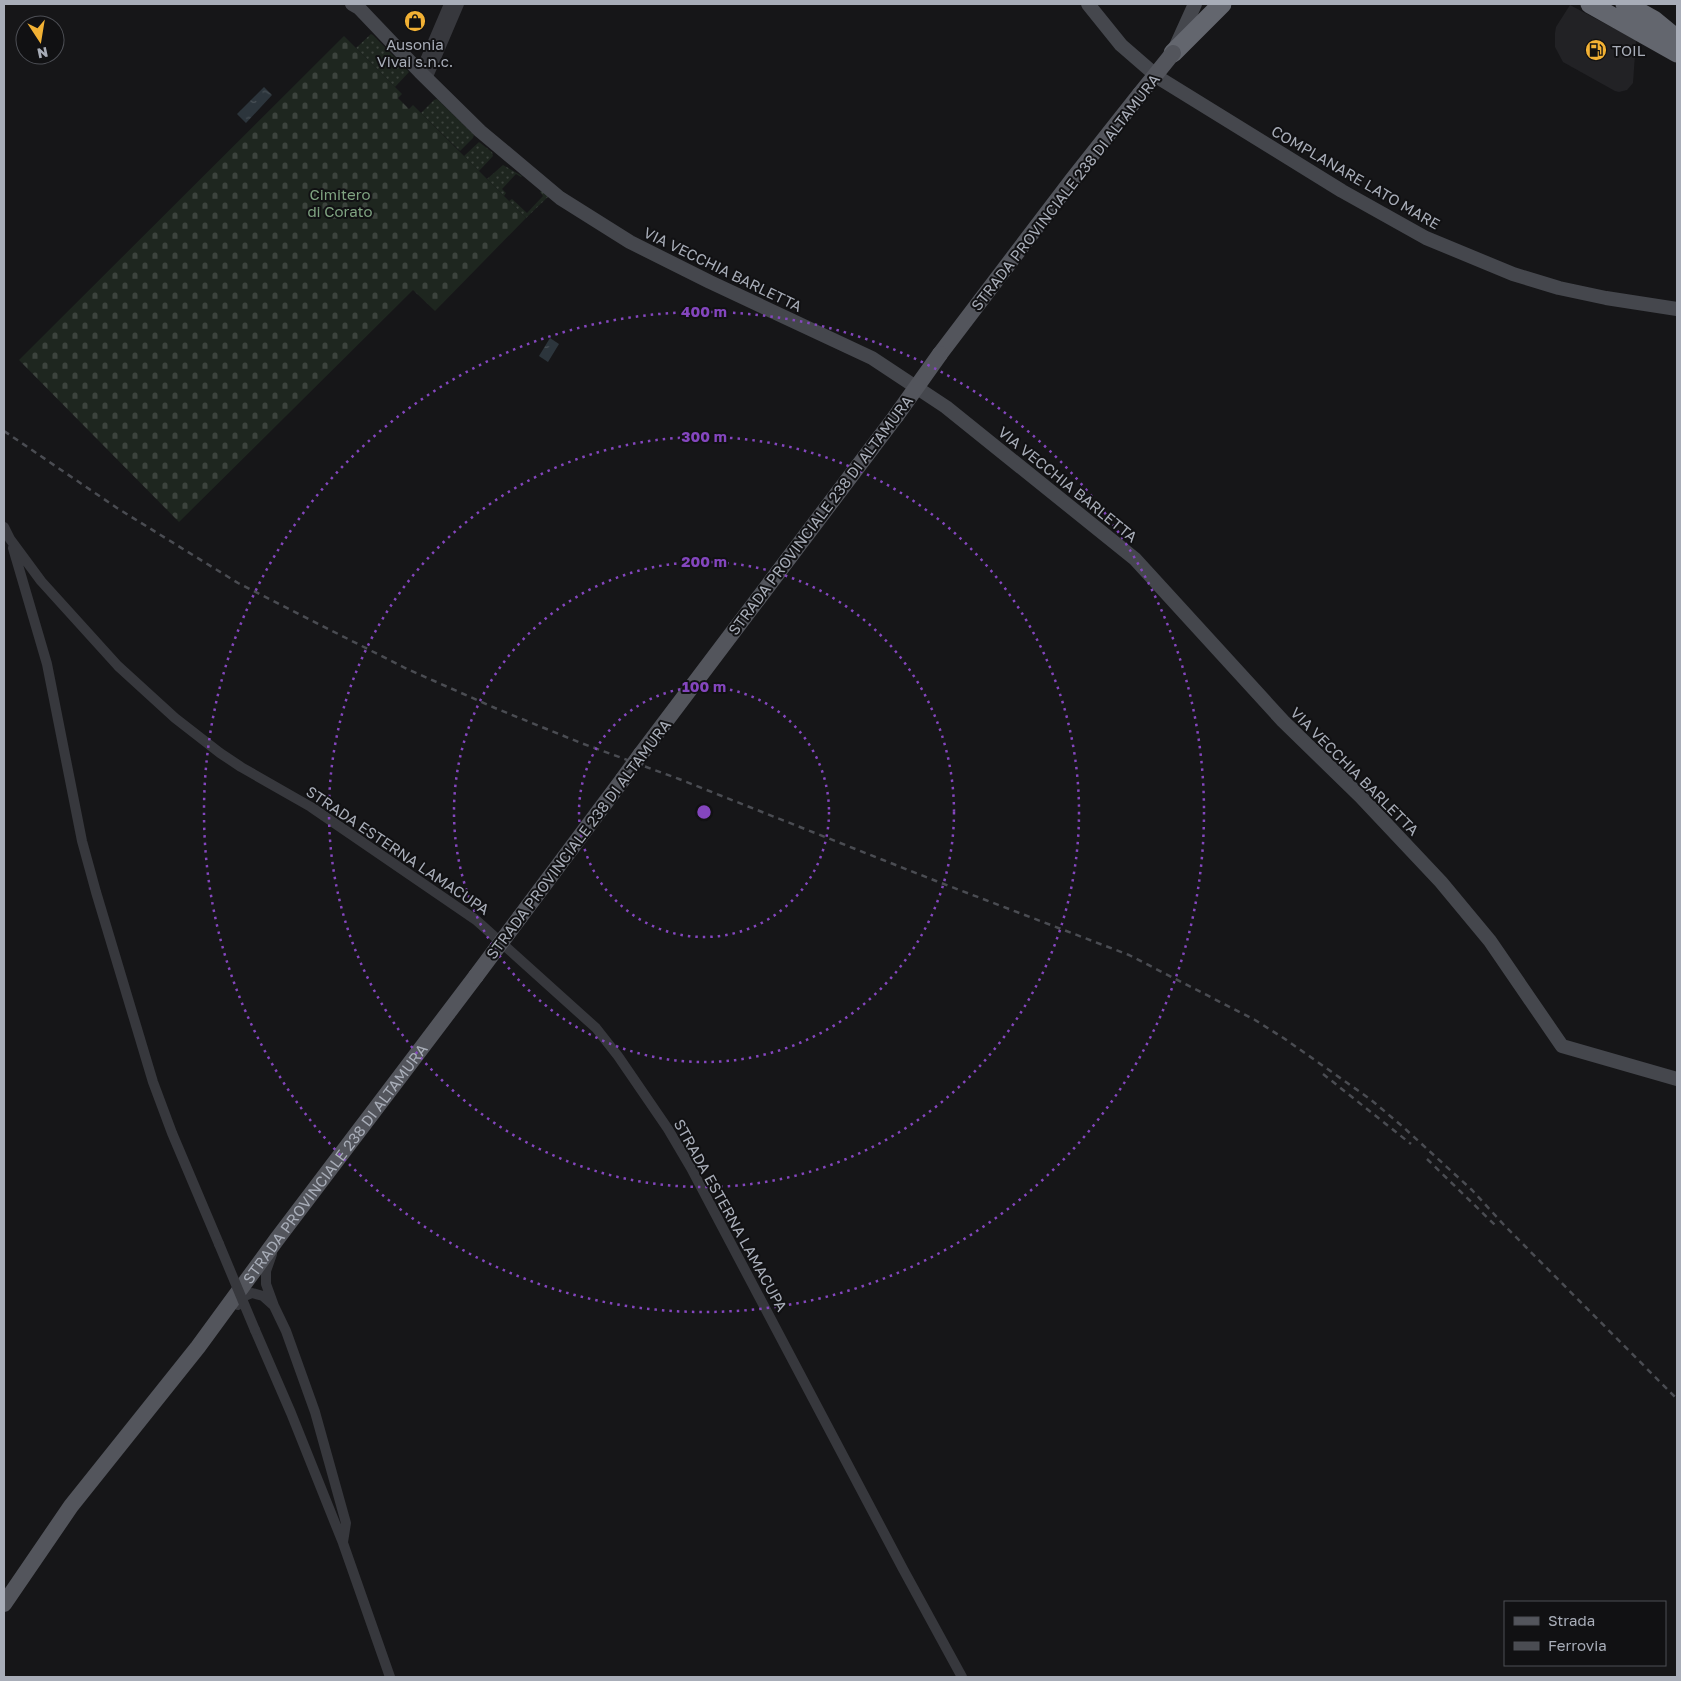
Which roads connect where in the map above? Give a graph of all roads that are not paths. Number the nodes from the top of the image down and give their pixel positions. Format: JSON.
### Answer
{"nodes":[{"id":1,"x":352,"y":4,"type":"edge"},
{"id":2,"x":449,"y":4,"type":"edge"},
{"id":3,"x":454,"y":4,"type":"edge"},
{"id":4,"x":459,"y":4,"type":"edge"},
{"id":5,"x":1088,"y":4,"type":"edge"},
{"id":6,"x":1195,"y":4,"type":"edge"},
{"id":7,"x":1209,"y":4,"type":"edge"},
{"id":8,"x":1222,"y":4,"type":"edge"},
{"id":9,"x":1590,"y":4,"type":"edge"},
{"id":10,"x":1609,"y":4,"type":"edge"},
{"id":11,"x":1625,"y":4,"type":"edge"},
{"id":12,"x":1677,"y":41,"type":"edge"},
{"id":13,"x":1173,"y":52,"type":"junction"},
{"id":14,"x":1677,"y":53,"type":"edge"},
{"id":15,"x":424,"y":76,"type":"junction"},
{"id":16,"x":1677,"y":309,"type":"edge"},
{"id":17,"x":4,"y":527,"type":"edge"},
{"id":18,"x":10,"y":540,"type":"junction"},
{"id":19,"x":1677,"y":1079,"type":"edge"},
{"id":20,"x":277,"y":1238,"type":"junction"},
{"id":21,"x":274,"y":1306,"type":"junction"},
{"id":22,"x":198,"y":1347,"type":"junction"},
{"id":23,"x":343,"y":1543,"type":"junction"},
{"id":24,"x":4,"y":1604,"type":"edge"},
{"id":25,"x":390,"y":1677,"type":"edge"},
{"id":26,"x":962,"y":1677,"type":"edge"}],
"edges":[{"from":1,"to":15,"type":"street","name":"VIA VECCHIA BARLETTA"},
{"from":2,"to":15,"type":"street"},
{"from":3,"to":15,"type":"street"},
{"from":4,"to":15,"type":"street"},
{"from":5,"to":16,"type":"street","name":"COMPLANARE LATO MARE"},
{"from":6,"to":13,"type":"street"},
{"from":7,"to":13,"type":"highway"},
{"from":8,"to":13,"type":"highway"},
{"from":9,"to":14,"type":"highway"},
{"from":10,"to":12,"type":"highway"},
{"from":11,"to":12,"type":"highway"},
{"from":13,"to":20,"type":"main road","name":"STRADA PROVINCIALE 238 DI ALTAMURA","bridge":true},
{"from":15,"to":19,"type":"street","name":"VIA VECCHIA BARLETTA"},
{"from":17,"to":18,"type":"street"},
{"from":18,"to":23,"type":"street","bridge":true},
{"from":18,"to":26,"type":"street","name":"STRADA ESTERNA LAMACUPA"},
{"from":20,"to":21,"type":"street"},
{"from":20,"to":22,"type":"main road","name":"STRADA PROVINCIALE 238 DI ALTAMURA"},
{"from":21,"to":22,"type":"street"},
{"from":21,"to":23,"type":"street"},
{"from":22,"to":24,"type":"main road","name":"STRADA PROVINCIALE 238 DI ALTAMURA"},
{"from":23,"to":25,"type":"street"}]}
